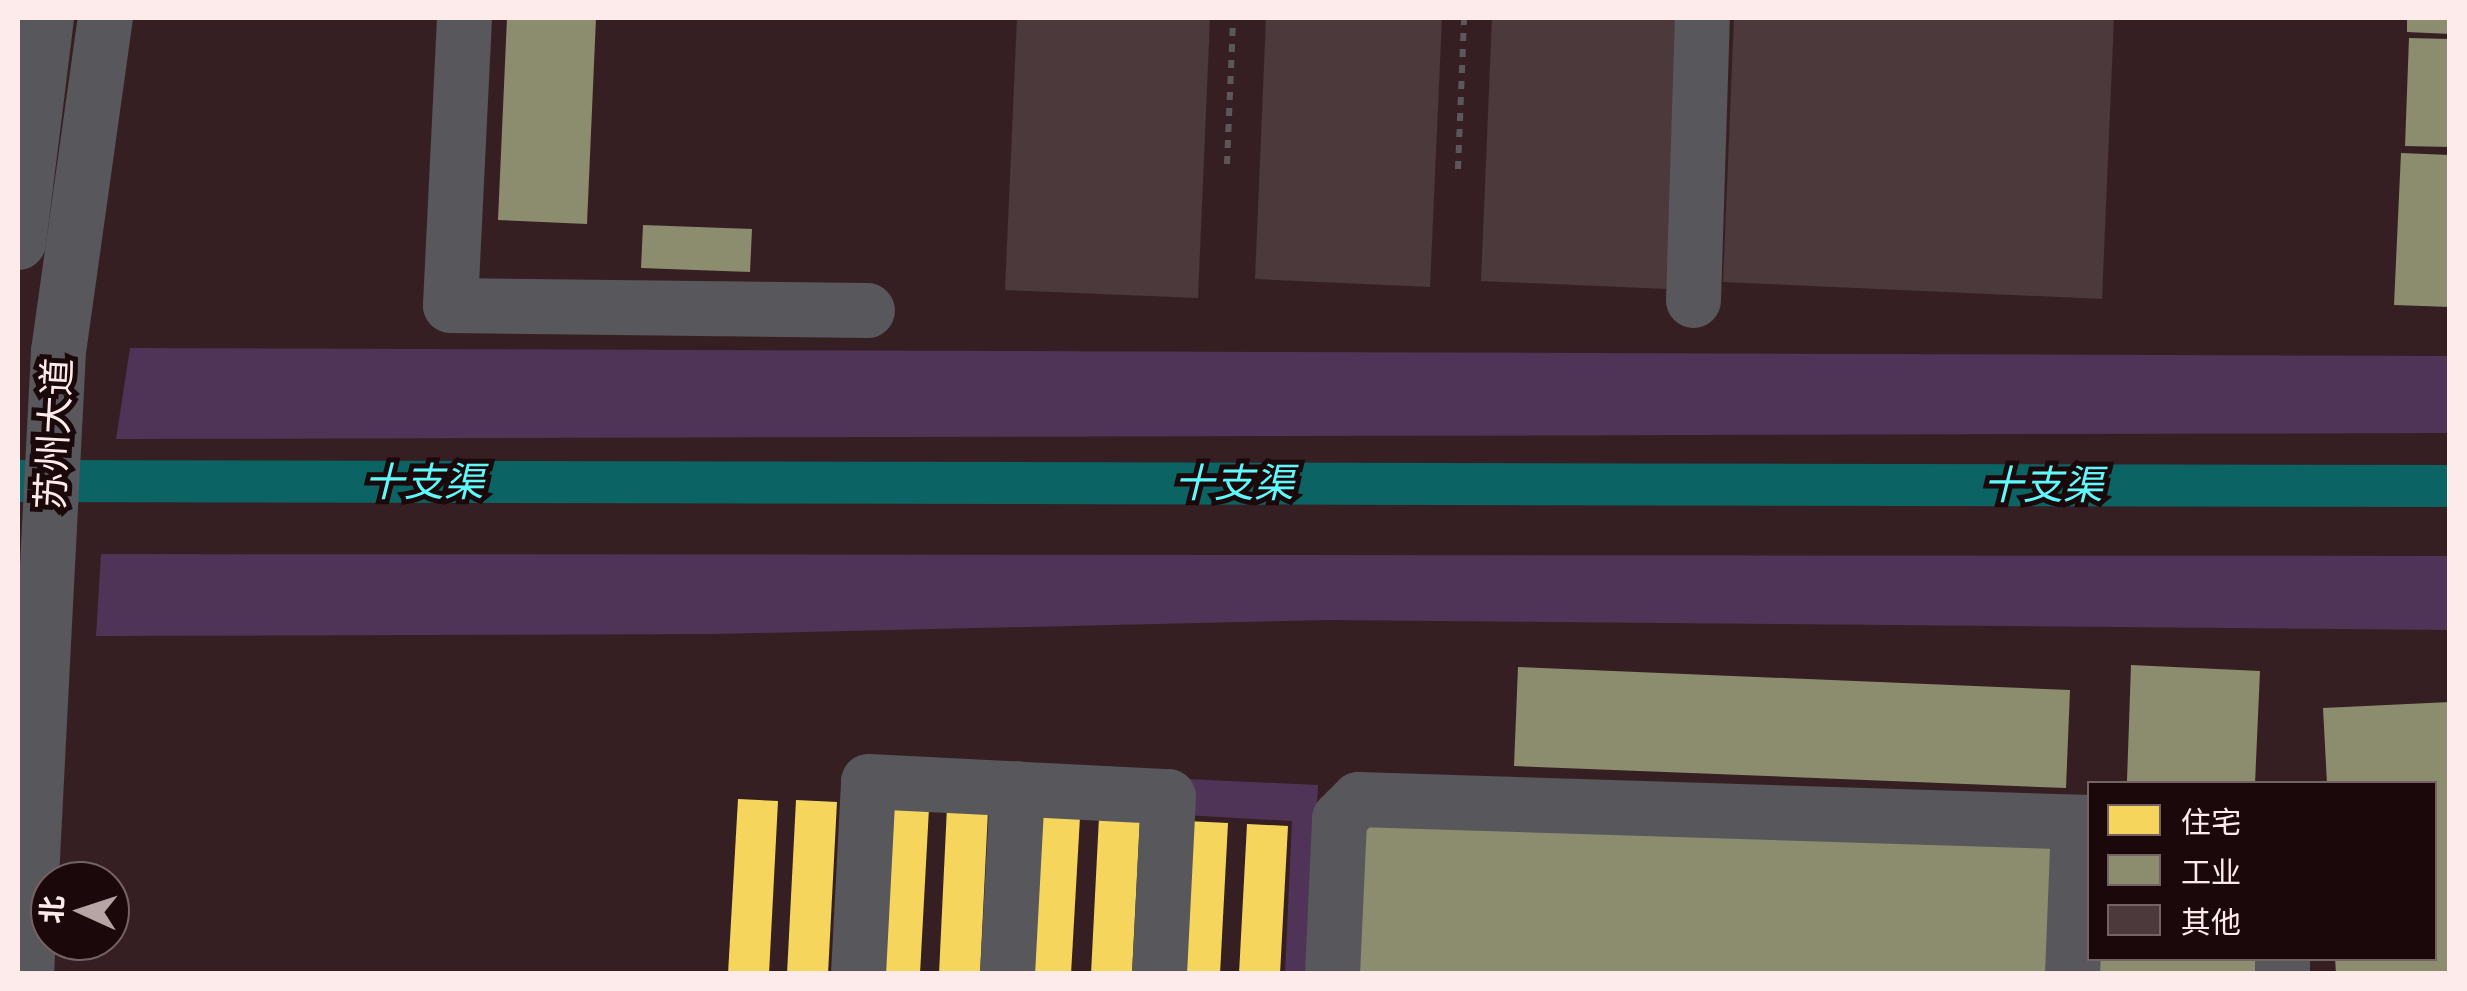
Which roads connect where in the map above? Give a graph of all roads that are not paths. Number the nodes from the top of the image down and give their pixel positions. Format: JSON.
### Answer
{"nodes":[{"id":1,"x":105,"y":18,"type":"edge"},
{"id":2,"x":464,"y":18,"type":"edge"},
{"id":3,"x":1702,"y":18,"type":"edge"},
{"id":4,"x":36,"y":28,"type":"edge"},
{"id":5,"x":18,"y":242,"type":"edge"},
{"id":6,"x":1692,"y":300,"type":"dead end"},
{"id":7,"x":867,"y":310,"type":"dead end"},
{"id":8,"x":1017,"y":788,"type":"junction"},
{"id":9,"x":2084,"y":822,"type":"edge"},
{"id":10,"x":26,"y":974,"type":"edge"},
{"id":11,"x":858,"y":974,"type":"edge"},
{"id":12,"x":1007,"y":974,"type":"edge"},
{"id":13,"x":1158,"y":974,"type":"edge"},
{"id":14,"x":1332,"y":974,"type":"edge"},
{"id":15,"x":2072,"y":974,"type":"edge"}],
"edges":[{"from":1,"to":10,"type":"street","name":"苏州大道"},
{"from":2,"to":7,"type":"street"},
{"from":3,"to":6,"type":"street"},
{"from":4,"to":5,"type":"street"},
{"from":8,"to":11,"type":"street"},
{"from":8,"to":12,"type":"street"},
{"from":8,"to":13,"type":"street"},
{"from":9,"to":14,"type":"street"},
{"from":9,"to":15,"type":"street"}]}
